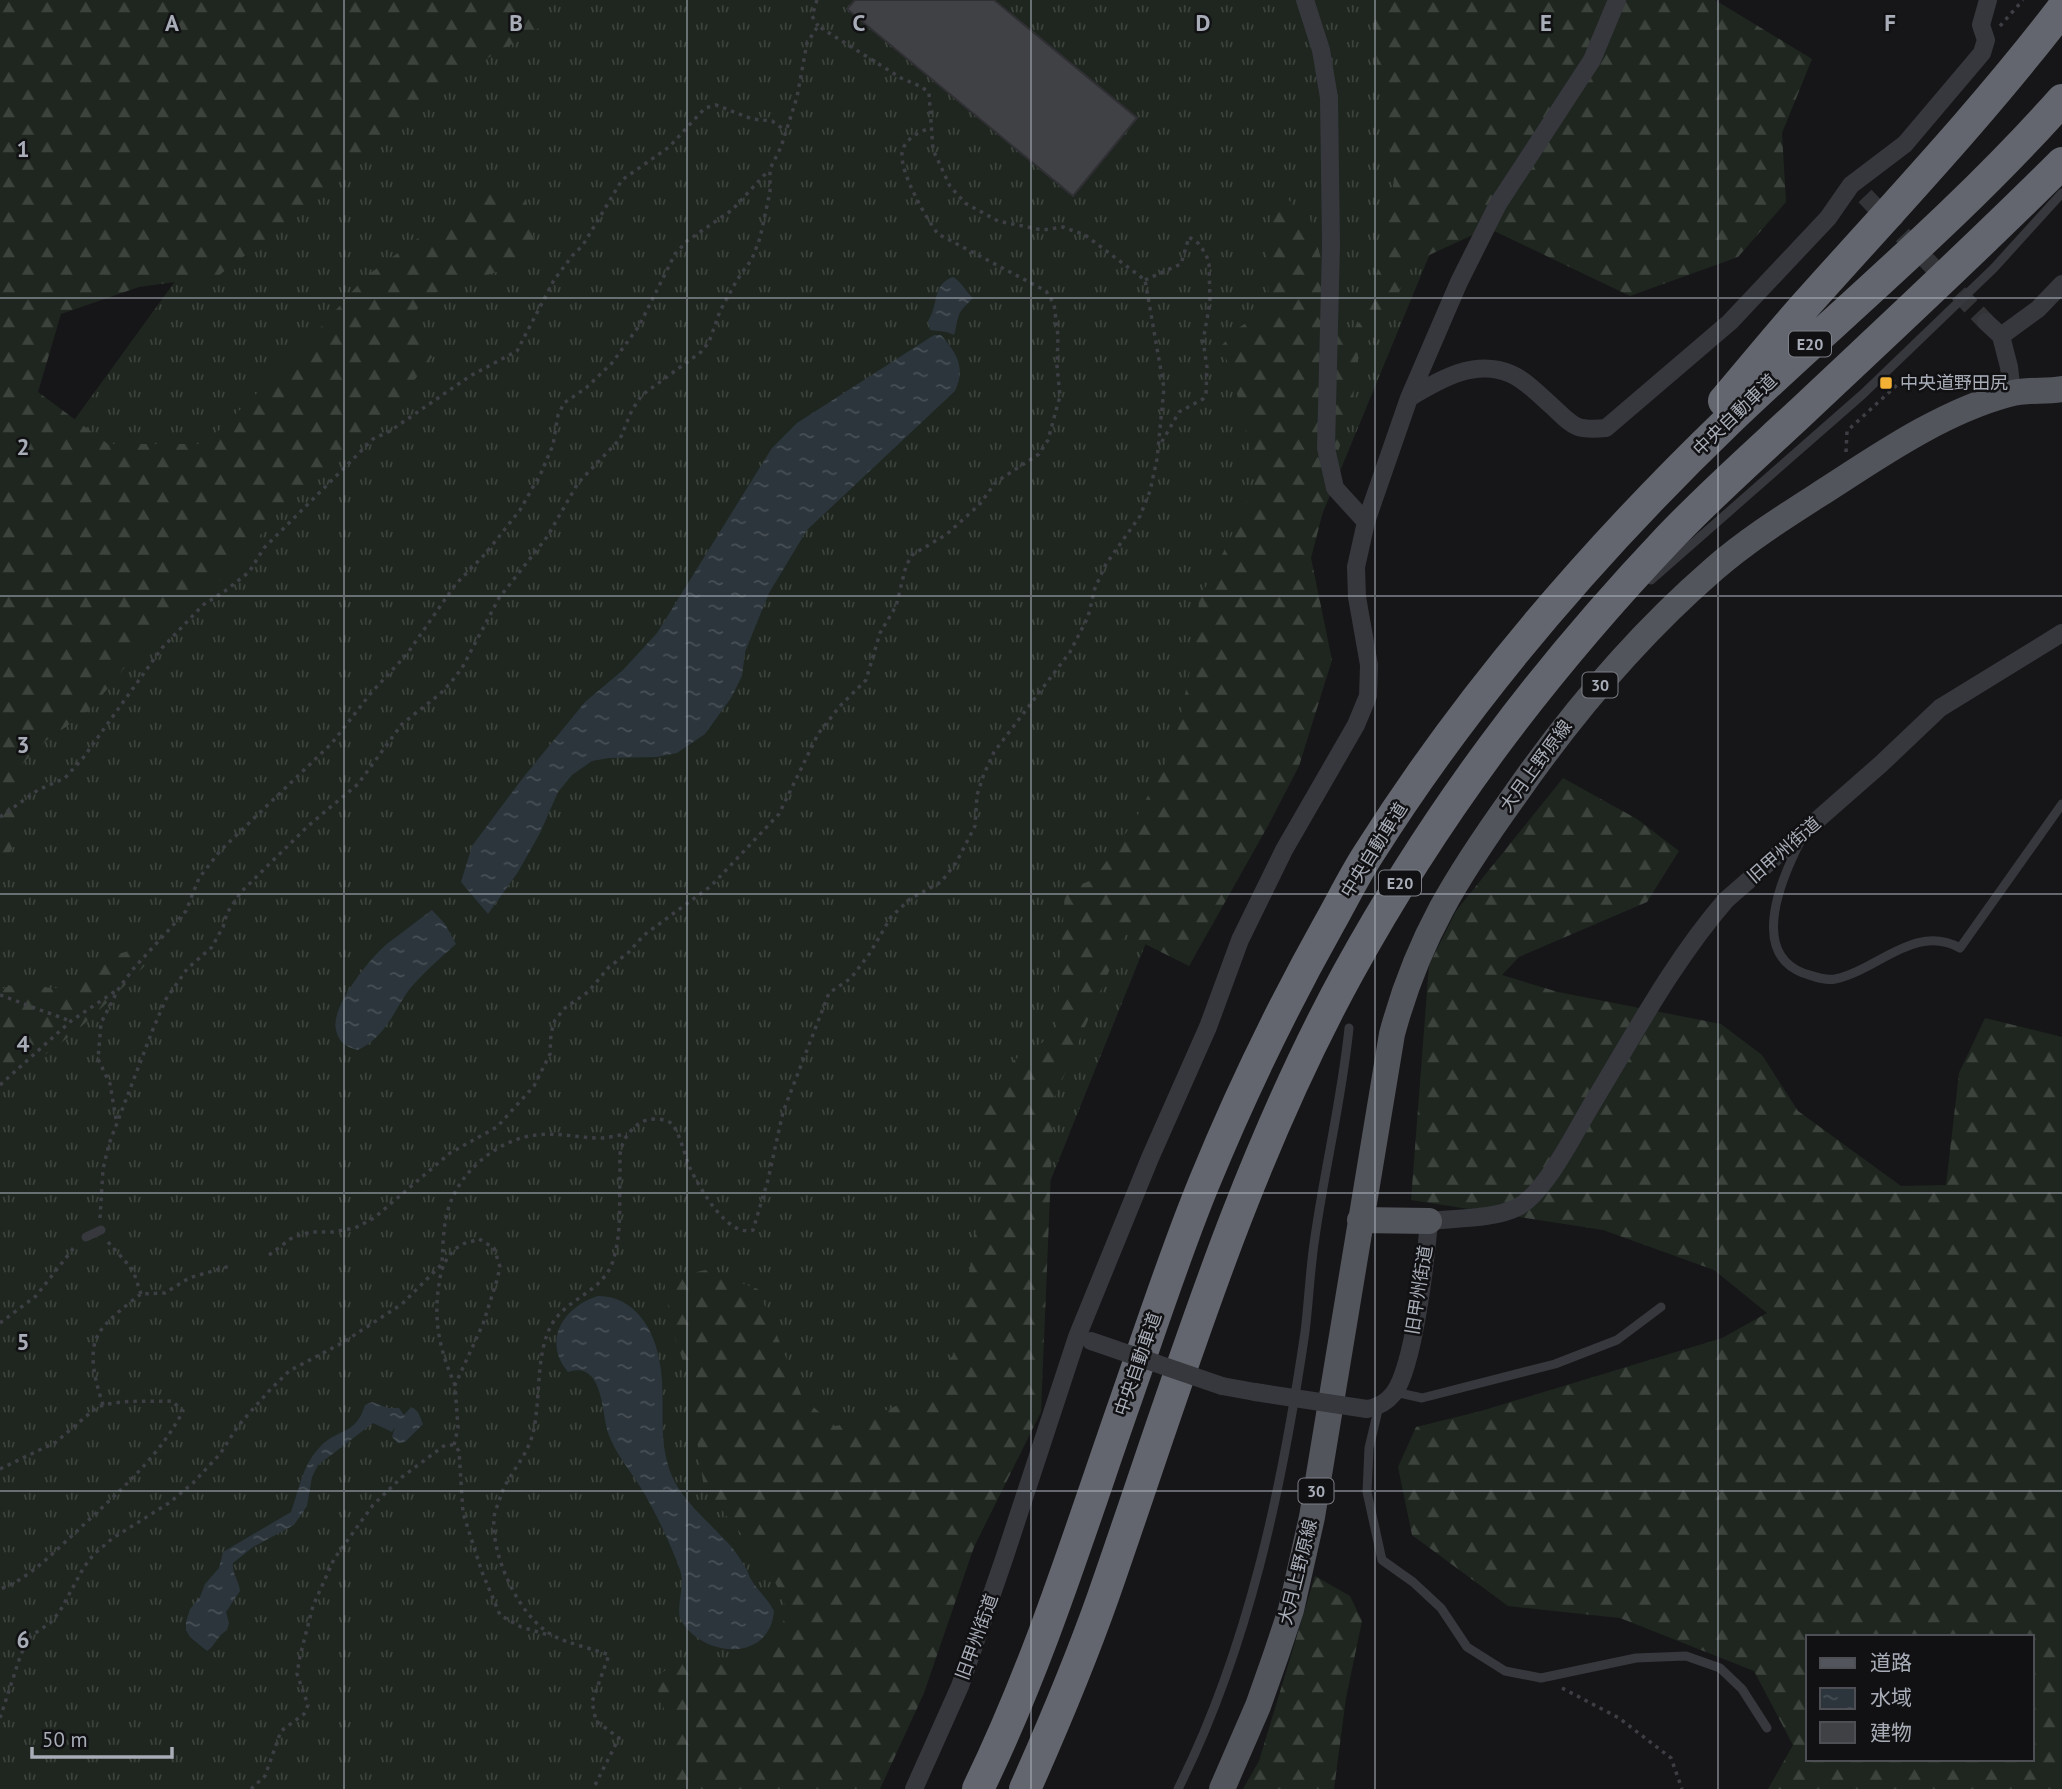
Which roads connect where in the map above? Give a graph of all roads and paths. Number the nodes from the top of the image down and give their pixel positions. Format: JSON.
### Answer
{"nodes":[{"id":1,"x":817,"y":0,"type":"edge"},
{"id":2,"x":1305,"y":0,"type":"edge"},
{"id":3,"x":1617,"y":0,"type":"edge"},
{"id":4,"x":1989,"y":0,"type":"edge"},
{"id":5,"x":2023,"y":0,"type":"edge"},
{"id":6,"x":2062,"y":9,"type":"edge"},
{"id":7,"x":817,"y":26,"type":"junction"},
{"id":8,"x":1986,"y":40,"type":"junction"},
{"id":9,"x":2062,"y":100,"type":"edge"},
{"id":10,"x":930,"y":128,"type":"junction"},
{"id":11,"x":786,"y":131,"type":"junction"},
{"id":12,"x":2062,"y":163,"type":"edge"},
{"id":13,"x":770,"y":169,"type":"junction"},
{"id":14,"x":2062,"y":193,"type":"edge"},
{"id":15,"x":1145,"y":280,"type":"junction"},
{"id":16,"x":2062,"y":284,"type":"edge"},
{"id":17,"x":1986,"y":322,"type":"tunnel mouth"},
{"id":18,"x":2001,"y":336,"type":"junction"},
{"id":19,"x":1892,"y":379,"type":"dead end"},
{"id":20,"x":2062,"y":389,"type":"edge"},
{"id":21,"x":2012,"y":393,"type":"junction"},
{"id":22,"x":1409,"y":398,"type":"junction"},
{"id":23,"x":1847,"y":431,"type":"dead end"},
{"id":24,"x":1159,"y":447,"type":"junction"},
{"id":25,"x":1366,"y":522,"type":"junction"},
{"id":26,"x":1645,"y":586,"type":"dead end"},
{"id":27,"x":1563,"y":592,"type":"junction"},
{"id":28,"x":1605,"y":624,"type":"dead end"},
{"id":29,"x":2062,"y":633,"type":"edge"},
{"id":30,"x":1536,"y":690,"type":"junction"},
{"id":31,"x":2062,"y":804,"type":"edge"},
{"id":32,"x":0,"y":817,"type":"edge"},
{"id":33,"x":1805,"y":832,"type":"junction"},
{"id":34,"x":119,"y":988,"type":"junction"},
{"id":35,"x":0,"y":995,"type":"edge"},
{"id":36,"x":71,"y":1021,"type":"junction"},
{"id":37,"x":1349,"y":1028,"type":"dead end"},
{"id":38,"x":0,"y":1085,"type":"edge"},
{"id":39,"x":117,"y":1121,"type":"junction"},
{"id":40,"x":627,"y":1134,"type":"junction"},
{"id":41,"x":1360,"y":1220,"type":"junction"},
{"id":42,"x":1429,"y":1221,"type":"junction"},
{"id":43,"x":102,"y":1230,"type":"junction"},
{"id":44,"x":86,"y":1237,"type":"joint"},
{"id":45,"x":269,"y":1255,"type":"dead end"},
{"id":46,"x":442,"y":1264,"type":"junction"},
{"id":47,"x":230,"y":1266,"type":"dead end"},
{"id":48,"x":141,"y":1294,"type":"junction"},
{"id":49,"x":1661,"y":1307,"type":"dead end"},
{"id":50,"x":0,"y":1323,"type":"edge"},
{"id":51,"x":1084,"y":1339,"type":"junction"},
{"id":52,"x":455,"y":1385,"type":"junction"},
{"id":53,"x":1395,"y":1392,"type":"junction"},
{"id":54,"x":103,"y":1405,"type":"junction"},
{"id":55,"x":1373,"y":1408,"type":"junction"},
{"id":56,"x":454,"y":1445,"type":"junction"},
{"id":57,"x":0,"y":1469,"type":"edge"},
{"id":58,"x":0,"y":1589,"type":"edge"},
{"id":59,"x":554,"y":1636,"type":"junction"},
{"id":60,"x":1541,"y":1678,"type":"junction"},
{"id":61,"x":0,"y":1718,"type":"edge"},
{"id":62,"x":1767,"y":1728,"type":"dead end"},
{"id":63,"x":251,"y":1789,"type":"edge"},
{"id":64,"x":593,"y":1789,"type":"edge"},
{"id":65,"x":914,"y":1789,"type":"edge"},
{"id":66,"x":978,"y":1789,"type":"edge"},
{"id":67,"x":1025,"y":1789,"type":"edge"},
{"id":68,"x":1178,"y":1789,"type":"edge"},
{"id":69,"x":1222,"y":1789,"type":"edge"},
{"id":70,"x":1682,"y":1789,"type":"edge"}],
"edges":[{"from":1,"to":7,"type":"path"},
{"from":2,"to":25,"type":"street"},
{"from":3,"to":22,"type":"street","name":"旧甲州街道"},
{"from":4,"to":8,"type":"street"},
{"from":5,"to":8,"type":"path"},
{"from":6,"to":27,"type":"highway"},
{"from":7,"to":10,"type":"path"},
{"from":7,"to":11,"type":"path"},
{"from":8,"to":22,"type":"street"},
{"from":9,"to":27,"type":"highway","name":"中央自動車道","number":"E20"},
{"from":10,"to":15,"type":"path"},
{"from":10,"to":45,"type":"path"},
{"from":11,"to":13,"type":"path"},
{"from":11,"to":32,"type":"path"},
{"from":12,"to":30,"type":"highway","number":"E20"},
{"from":13,"to":34,"type":"path"},
{"from":13,"to":39,"type":"path"},
{"from":14,"to":26,"type":"lane"},
{"from":15,"to":24,"type":"path"},
{"from":15,"to":24,"type":"path"},
{"from":16,"to":18,"type":"street"},
{"from":17,"to":18,"type":"street"},
{"from":18,"to":21,"type":"street"},
{"from":19,"to":23,"type":"path"},
{"from":20,"to":21,"type":"main road","name":"大月上野原線","number":"30"},
{"from":21,"to":41,"type":"main road","name":"大月上野原線","number":"30"},
{"from":22,"to":25,"type":"street","name":"旧甲州街道"},
{"from":24,"to":40,"type":"path"},
{"from":25,"to":51,"type":"street","name":"旧甲州街道"},
{"from":27,"to":66,"type":"highway","name":"中央自動車道","number":"E20"},
{"from":28,"to":30,"type":"lane"},
{"from":29,"to":33,"type":"street","name":"旧甲州街道"},
{"from":30,"to":67,"type":"highway","number":"E20"},
{"from":31,"to":33,"type":"lane"},
{"from":33,"to":42,"type":"street","name":"旧甲州街道"},
{"from":34,"to":36,"type":"path"},
{"from":34,"to":39,"type":"path"},
{"from":35,"to":36,"type":"path"},
{"from":36,"to":38,"type":"path"},
{"from":37,"to":68,"type":"lane"},
{"from":39,"to":43,"type":"path"},
{"from":40,"to":46,"type":"path"},
{"from":40,"to":59,"type":"path"},
{"from":41,"to":42,"type":"main road"},
{"from":41,"to":69,"type":"main road","name":"大月上野原線","number":"30"},
{"from":42,"to":53,"type":"street","name":"旧甲州街道"},
{"from":43,"to":44,"type":"lane"},
{"from":43,"to":48,"type":"path"},
{"from":44,"to":50,"type":"path"},
{"from":46,"to":52,"type":"path"},
{"from":46,"to":52,"type":"path"},
{"from":46,"to":61,"type":"path"},
{"from":47,"to":48,"type":"path"},
{"from":48,"to":54,"type":"path"},
{"from":49,"to":53,"type":"lane"},
{"from":51,"to":55,"type":"street","bridge":true},
{"from":51,"to":65,"type":"street","name":"旧甲州街道"},
{"from":52,"to":56,"type":"path"},
{"from":53,"to":55,"type":"street","name":"旧甲州街道"},
{"from":54,"to":57,"type":"path"},
{"from":54,"to":58,"type":"path"},
{"from":55,"to":60,"type":"lane"},
{"from":56,"to":59,"type":"path"},
{"from":56,"to":63,"type":"path"},
{"from":59,"to":64,"type":"path"},
{"from":60,"to":62,"type":"lane"},
{"from":60,"to":70,"type":"path"}]}
